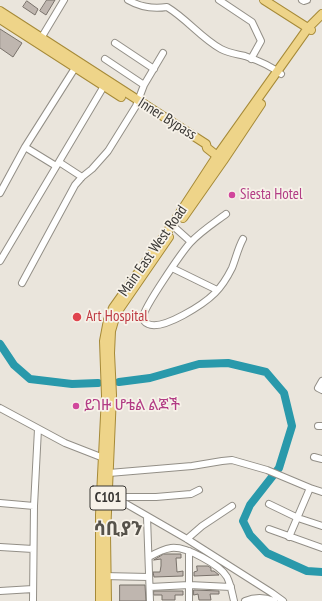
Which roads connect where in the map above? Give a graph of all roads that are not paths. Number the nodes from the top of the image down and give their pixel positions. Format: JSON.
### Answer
{"nodes":[{"id":1,"x":64,"y":0,"type":"edge"},
{"id":2,"x":128,"y":0,"type":"edge"},
{"id":3,"x":170,"y":0,"type":"edge"},
{"id":4,"x":219,"y":0,"type":"edge"},
{"id":5,"x":264,"y":0,"type":"edge"},
{"id":6,"x":302,"y":0,"type":"edge"},
{"id":7,"x":307,"y":0,"type":"edge"},
{"id":8,"x":167,"y":7,"type":"junction"},
{"id":9,"x":0,"y":11,"type":"edge"},
{"id":10,"x":322,"y":14,"type":"edge"},
{"id":11,"x":0,"y":19,"type":"edge"},
{"id":12,"x":318,"y":22,"type":"edge"},
{"id":13,"x":310,"y":29,"type":"junction"},
{"id":14,"x":40,"y":41,"type":"junction"},
{"id":15,"x":115,"y":43,"type":"dead end"},
{"id":16,"x":163,"y":52,"type":"dead end"},
{"id":17,"x":105,"y":59,"type":"dead end"},
{"id":18,"x":251,"y":59,"type":"junction"},
{"id":19,"x":76,"y":68,"type":"junction"},
{"id":20,"x":154,"y":69,"type":"junction"},
{"id":21,"x":279,"y":72,"type":"junction"},
{"id":22,"x":144,"y":85,"type":"junction"},
{"id":23,"x":104,"y":86,"type":"junction"},
{"id":24,"x":137,"y":104,"type":"junction"},
{"id":25,"x":26,"y":147,"type":"junction"},
{"id":26,"x":220,"y":158,"type":"junction"},
{"id":27,"x":57,"y":164,"type":"junction"},
{"id":28,"x":82,"y":177,"type":"junction"},
{"id":29,"x":0,"y":193,"type":"edge"},
{"id":30,"x":226,"y":214,"type":"dead end"},
{"id":31,"x":174,"y":226,"type":"junction"},
{"id":32,"x":243,"y":240,"type":"dead end"},
{"id":33,"x":191,"y":242,"type":"junction"},
{"id":34,"x":0,"y":262,"type":"edge"},
{"id":35,"x":172,"y":268,"type":"junction"},
{"id":36,"x":22,"y":282,"type":"dead end"},
{"id":37,"x":217,"y":290,"type":"junction"},
{"id":38,"x":322,"y":381,"type":"edge"},
{"id":39,"x":322,"y":390,"type":"edge"},
{"id":40,"x":0,"y":408,"type":"edge"},
{"id":41,"x":38,"y":428,"type":"junction"},
{"id":42,"x":314,"y":457,"type":"dead end"},
{"id":43,"x":106,"y":459,"type":"junction"},
{"id":44,"x":322,"y":459,"type":"edge"},
{"id":45,"x":109,"y":474,"type":"junction"},
{"id":46,"x":310,"y":488,"type":"junction"},
{"id":47,"x":199,"y":490,"type":"dead end"},
{"id":48,"x":322,"y":492,"type":"edge"},
{"id":49,"x":111,"y":496,"type":"junction"},
{"id":50,"x":0,"y":503,"type":"edge"},
{"id":51,"x":268,"y":504,"type":"dead end"},
{"id":52,"x":34,"y":506,"type":"junction"},
{"id":53,"x":232,"y":506,"type":"dead end"},
{"id":54,"x":148,"y":517,"type":"junction"},
{"id":55,"x":298,"y":518,"type":"junction"},
{"id":56,"x":322,"y":526,"type":"edge"},
{"id":57,"x":269,"y":529,"type":"dead end"},
{"id":58,"x":289,"y":537,"type":"junction"},
{"id":59,"x":187,"y":539,"type":"junction"},
{"id":60,"x":0,"y":547,"type":"edge"},
{"id":61,"x":322,"y":548,"type":"edge"},
{"id":62,"x":33,"y":549,"type":"junction"},
{"id":63,"x":189,"y":551,"type":"junction"},
{"id":64,"x":148,"y":557,"type":"junction"},
{"id":65,"x":103,"y":576,"type":"junction"},
{"id":66,"x":149,"y":577,"type":"junction"},
{"id":67,"x":189,"y":584,"type":"junction"},
{"id":68,"x":150,"y":587,"type":"junction"},
{"id":69,"x":231,"y":587,"type":"junction"},
{"id":70,"x":33,"y":589,"type":"junction"},
{"id":71,"x":0,"y":591,"type":"edge"},
{"id":72,"x":33,"y":601,"type":"edge"},
{"id":73,"x":100,"y":601,"type":"edge"},
{"id":74,"x":107,"y":601,"type":"edge"},
{"id":75,"x":150,"y":601,"type":"edge"},
{"id":76,"x":189,"y":601,"type":"edge"},
{"id":77,"x":234,"y":601,"type":"edge"},
{"id":78,"x":245,"y":601,"type":"edge"},
{"id":79,"x":274,"y":601,"type":"edge"},
{"id":80,"x":283,"y":601,"type":"edge"}],
"edges":[{"from":1,"to":14,"type":"street"},
{"from":2,"to":8,"type":"street"},
{"from":3,"to":8,"type":"street"},
{"from":4,"to":18,"type":"street"},
{"from":5,"to":13,"type":"main road"},
{"from":6,"to":7,"type":"street"},
{"from":8,"to":18,"type":"street"},
{"from":9,"to":14,"type":"main road","name":"Inner Bypass"},
{"from":10,"to":12,"type":"main road","name":"Main East West Road"},
{"from":11,"to":14,"type":"main road","name":"Inner Bypass"},
{"from":12,"to":13,"type":"main road","name":"Main East West Road"},
{"from":13,"to":21,"type":"main road","name":"Main East West Road"},
{"from":14,"to":19,"type":"main road","name":"Inner Bypass"},
{"from":14,"to":24,"type":"main road","name":"Inner Bypass"},
{"from":15,"to":20,"type":"street"},
{"from":16,"to":20,"type":"street"},
{"from":17,"to":22,"type":"street"},
{"from":18,"to":21,"type":"street"},
{"from":19,"to":23,"type":"main road","name":"Inner Bypass"},
{"from":19,"to":25,"type":"street"},
{"from":20,"to":22,"type":"street"},
{"from":21,"to":26,"type":"main road","name":"Main East West Road"},
{"from":22,"to":24,"type":"street"},
{"from":23,"to":24,"type":"main road","name":"Inner Bypass"},
{"from":23,"to":27,"type":"street"},
{"from":24,"to":26,"type":"main road","name":"Inner Bypass"},
{"from":24,"to":28,"type":"street"},
{"from":25,"to":27,"type":"street"},
{"from":25,"to":29,"type":"street"},
{"from":26,"to":31,"type":"main road","name":"Main East West Road"},
{"from":27,"to":28,"type":"street"},
{"from":27,"to":34,"type":"street"},
{"from":28,"to":36,"type":"street"},
{"from":30,"to":33,"type":"street"},
{"from":31,"to":33,"type":"street"},
{"from":31,"to":43,"type":"main road","name":"Main East West Road","number":"C101"},
{"from":32,"to":37,"type":"street"},
{"from":33,"to":35,"type":"street"},
{"from":35,"to":37,"type":"street"},
{"from":35,"to":37,"type":"street"},
{"from":38,"to":39,"type":"street"},
{"from":40,"to":41,"type":"street"},
{"from":41,"to":43,"type":"street"},
{"from":41,"to":52,"type":"street"},
{"from":42,"to":44,"type":"street"},
{"from":43,"to":45,"type":"main road","name":"Main East West Road","number":"C101"},
{"from":43,"to":65,"type":"main road","name":"Main East West Road","number":"C101"},
{"from":45,"to":46,"type":"street"},
{"from":45,"to":49,"type":"main road","name":"Main East West Road","number":"C101"},
{"from":46,"to":48,"type":"street"},
{"from":46,"to":55,"type":"street"},
{"from":47,"to":49,"type":"street"},
{"from":49,"to":54,"type":"street"},
{"from":49,"to":65,"type":"main road","name":"Main East West Road","number":"C101"},
{"from":50,"to":52,"type":"street"},
{"from":51,"to":55,"type":"street"},
{"from":52,"to":62,"type":"street"},
{"from":53,"to":59,"type":"street"},
{"from":54,"to":59,"type":"street"},
{"from":54,"to":64,"type":"street"},
{"from":55,"to":56,"type":"street"},
{"from":55,"to":58,"type":"street"},
{"from":57,"to":58,"type":"street"},
{"from":58,"to":61,"type":"street"},
{"from":59,"to":80,"type":"street"},
{"from":60,"to":62,"type":"street"},
{"from":62,"to":70,"type":"street"},
{"from":63,"to":64,"type":"street"},
{"from":63,"to":67,"type":"street"},
{"from":63,"to":69,"type":"street"},
{"from":64,"to":66,"type":"street"},
{"from":65,"to":66,"type":"street"},
{"from":65,"to":73,"type":"main road","name":"Main East West Road","number":"C101"},
{"from":65,"to":74,"type":"main road","name":"Main East West Road","number":"C101"},
{"from":66,"to":68,"type":"street"},
{"from":67,"to":68,"type":"street"},
{"from":67,"to":69,"type":"street"},
{"from":67,"to":76,"type":"street"},
{"from":68,"to":75,"type":"street"},
{"from":69,"to":77,"type":"street"},
{"from":70,"to":71,"type":"street"},
{"from":70,"to":72,"type":"street"},
{"from":78,"to":79,"type":"street"}]}
